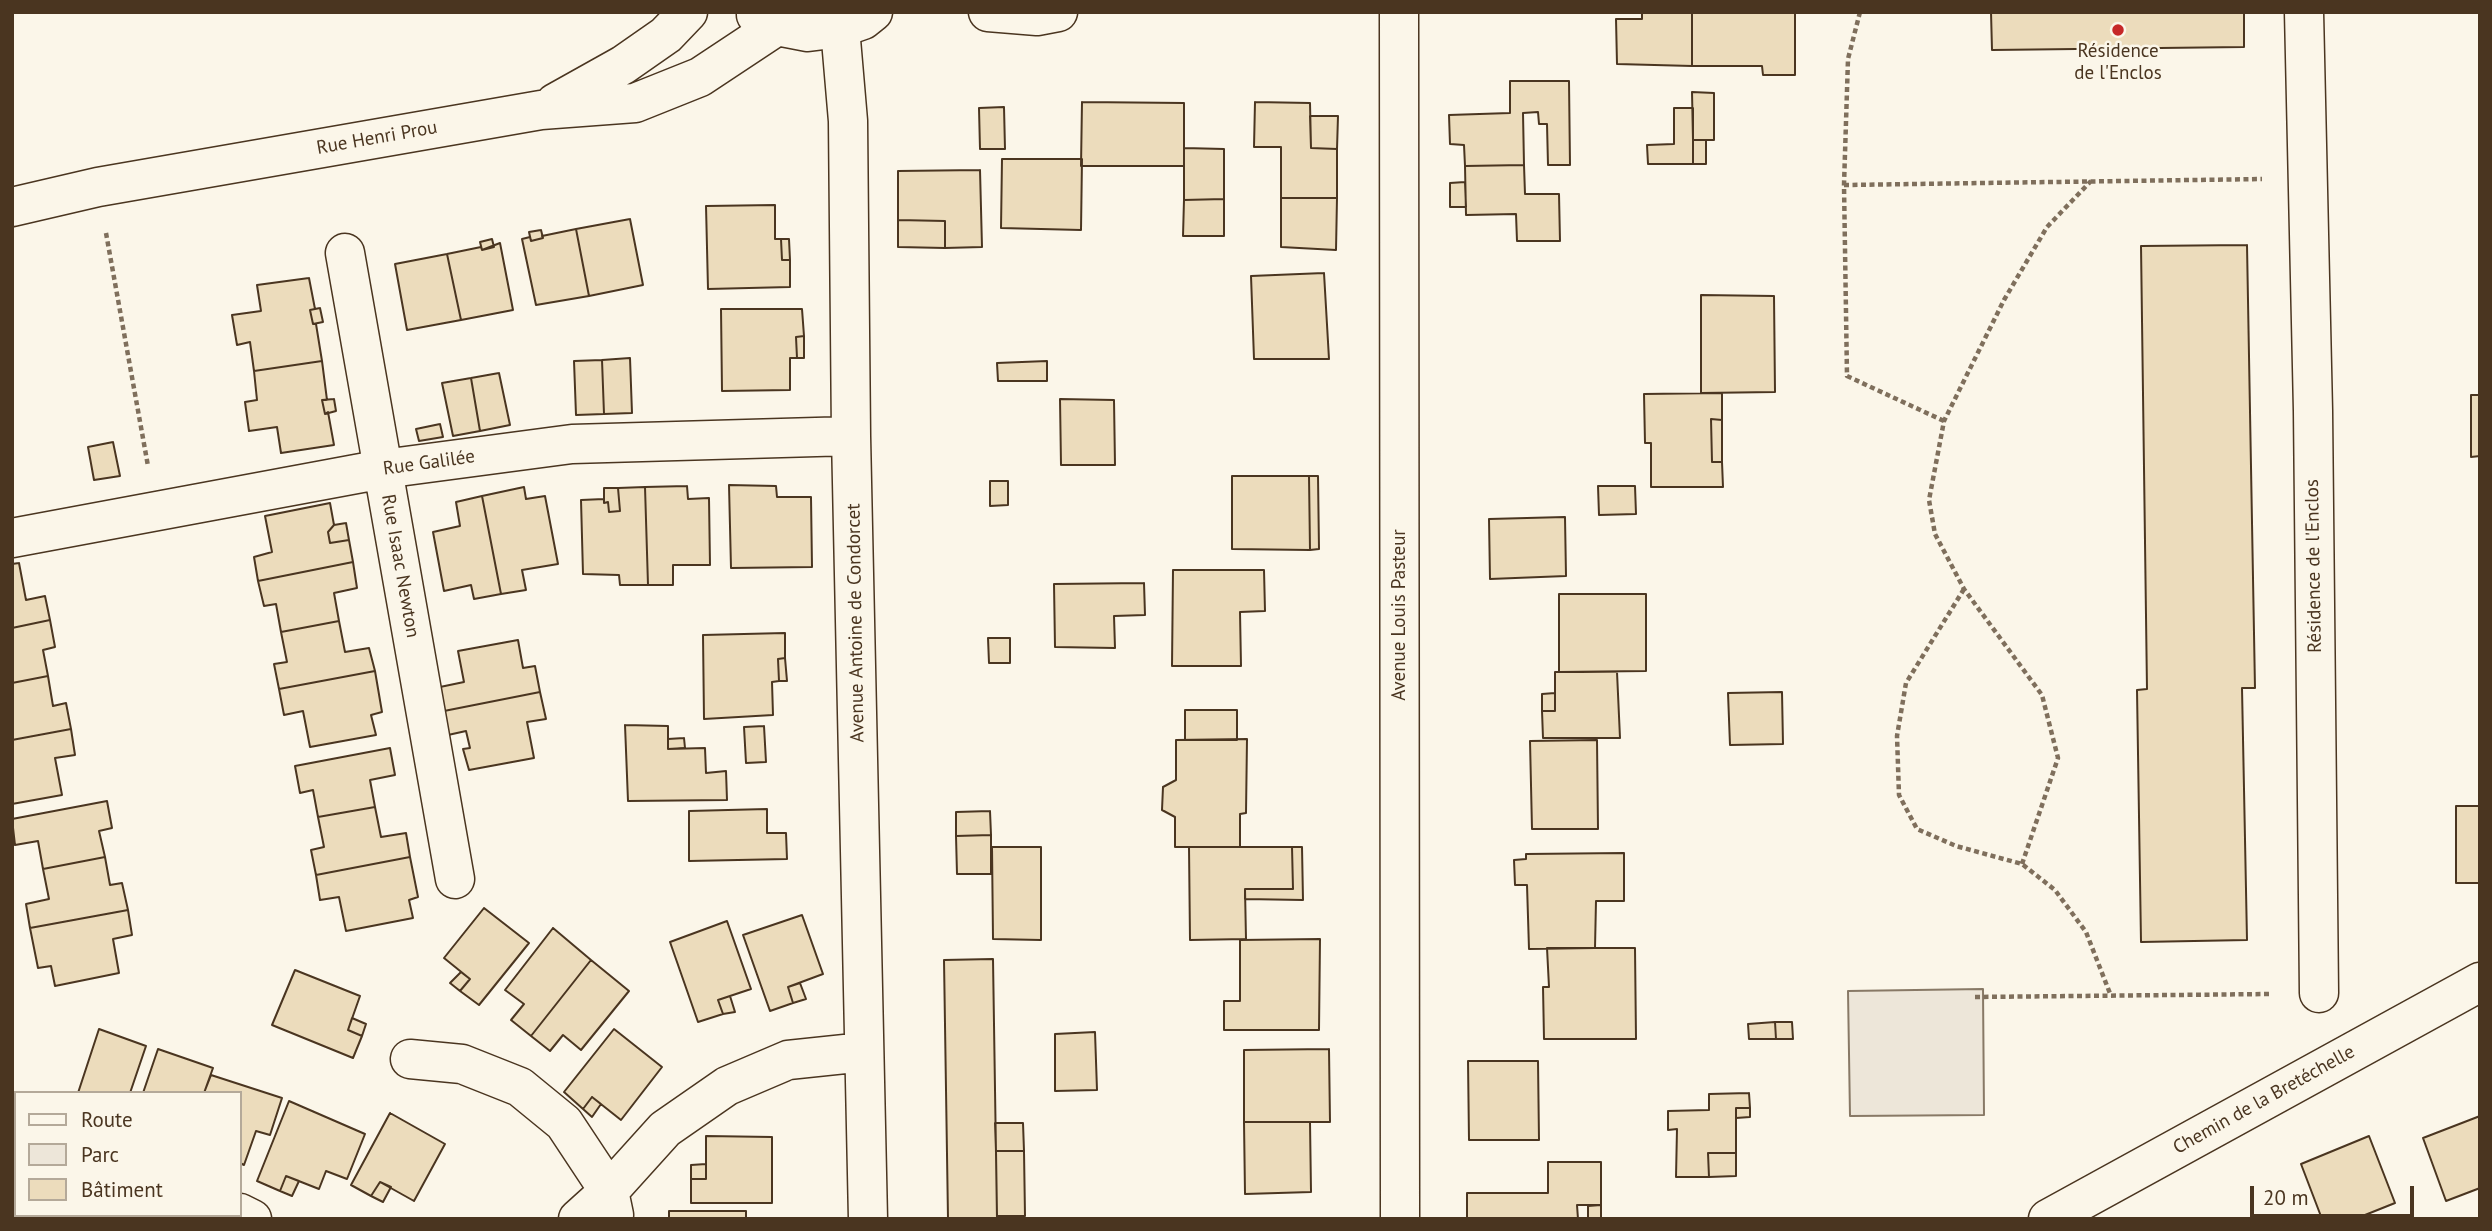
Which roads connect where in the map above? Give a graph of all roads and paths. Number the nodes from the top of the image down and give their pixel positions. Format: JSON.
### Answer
{"nodes":[{"id":1,"x":688,"y":12,"type":"edge"},
{"id":2,"x":988,"y":12,"type":"edge"},
{"id":3,"x":1399,"y":12,"type":"edge"},
{"id":4,"x":1860,"y":12,"type":"edge"},
{"id":5,"x":2304,"y":12,"type":"edge"},
{"id":6,"x":1043,"y":13,"type":"edge"},
{"id":7,"x":764,"y":19,"type":"edge"},
{"id":8,"x":857,"y":20,"type":"edge"},
{"id":9,"x":541,"y":110,"type":"junction"},
{"id":10,"x":212,"y":167,"type":"junction"},
{"id":11,"x":2308,"y":178,"type":"junction"},
{"id":12,"x":2091,"y":180,"type":"junction"},
{"id":13,"x":1844,"y":185,"type":"junction"},
{"id":14,"x":98,"y":187,"type":"junction"},
{"id":15,"x":12,"y":190,"type":"edge"},
{"id":16,"x":12,"y":207,"type":"edge"},
{"id":17,"x":345,"y":253,"type":"dead end"},
{"id":18,"x":1944,"y":421,"type":"junction"},
{"id":19,"x":851,"y":436,"type":"junction"},
{"id":20,"x":383,"y":469,"type":"junction"},
{"id":21,"x":156,"y":512,"type":"junction"},
{"id":22,"x":12,"y":538,"type":"edge"},
{"id":23,"x":1964,"y":589,"type":"junction"},
{"id":24,"x":2022,"y":864,"type":"junction"},
{"id":25,"x":455,"y":879,"type":"dead end"},
{"id":26,"x":2480,"y":982,"type":"edge"},
{"id":27,"x":2319,"y":993,"type":"joint"},
{"id":28,"x":2111,"y":996,"type":"junction"},
{"id":29,"x":1975,"y":997,"type":"dead end"},
{"id":30,"x":864,"y":1052,"type":"junction"},
{"id":31,"x":410,"y":1059,"type":"dead end"},
{"id":32,"x":612,"y":1205,"type":"edge"},
{"id":33,"x":578,"y":1219,"type":"edge"},
{"id":34,"x":869,"y":1219,"type":"edge"},
{"id":35,"x":1400,"y":1219,"type":"edge"},
{"id":36,"x":2048,"y":1219,"type":"edge"}],
"edges":[{"from":1,"to":9,"type":"street","name":"Rue Henri Prou"},
{"from":2,"to":6,"type":"street"},
{"from":3,"to":35,"type":"street","name":"Avenue Louis Pasteur"},
{"from":4,"to":13,"type":"path"},
{"from":5,"to":11,"type":"street","name":"Résidence de l'Enclos"},
{"from":7,"to":8,"type":"street"},
{"from":7,"to":9,"type":"street","name":"Rue Henri Prou"},
{"from":8,"to":19,"type":"street","name":"Avenue Antoine de Condorcet"},
{"from":9,"to":10,"type":"street","name":"Rue Henri Prou"},
{"from":10,"to":14,"type":"street","name":"Rue Henri Prou"},
{"from":10,"to":15,"type":"street","name":"Rue Henri Prou"},
{"from":11,"to":12,"type":"path"},
{"from":11,"to":27,"type":"street","name":"Résidence de l'Enclos"},
{"from":12,"to":13,"type":"path"},
{"from":12,"to":18,"type":"path"},
{"from":13,"to":18,"type":"path"},
{"from":14,"to":16,"type":"street","name":"Rue Henri Prou"},
{"from":14,"to":21,"type":"path"},
{"from":17,"to":20,"type":"street","name":"Rue Isaac Newton"},
{"from":18,"to":23,"type":"path"},
{"from":19,"to":20,"type":"street","name":"Rue Galilée"},
{"from":19,"to":30,"type":"street","name":"Avenue Antoine de Condorcet"},
{"from":20,"to":21,"type":"street","name":"Rue Galilée"},
{"from":20,"to":25,"type":"street","name":"Rue Isaac Newton"},
{"from":21,"to":22,"type":"street","name":"Rue Galilée"},
{"from":23,"to":24,"type":"path"},
{"from":23,"to":24,"type":"path"},
{"from":24,"to":28,"type":"path"},
{"from":26,"to":36,"type":"street","name":"Chemin de la Bretéchelle"},
{"from":27,"to":28,"type":"path"},
{"from":28,"to":29,"type":"path"},
{"from":30,"to":32,"type":"street"},
{"from":30,"to":34,"type":"street","name":"Avenue Antoine de Condorcet"},
{"from":31,"to":32,"type":"street"},
{"from":32,"to":33,"type":"street"}]}
